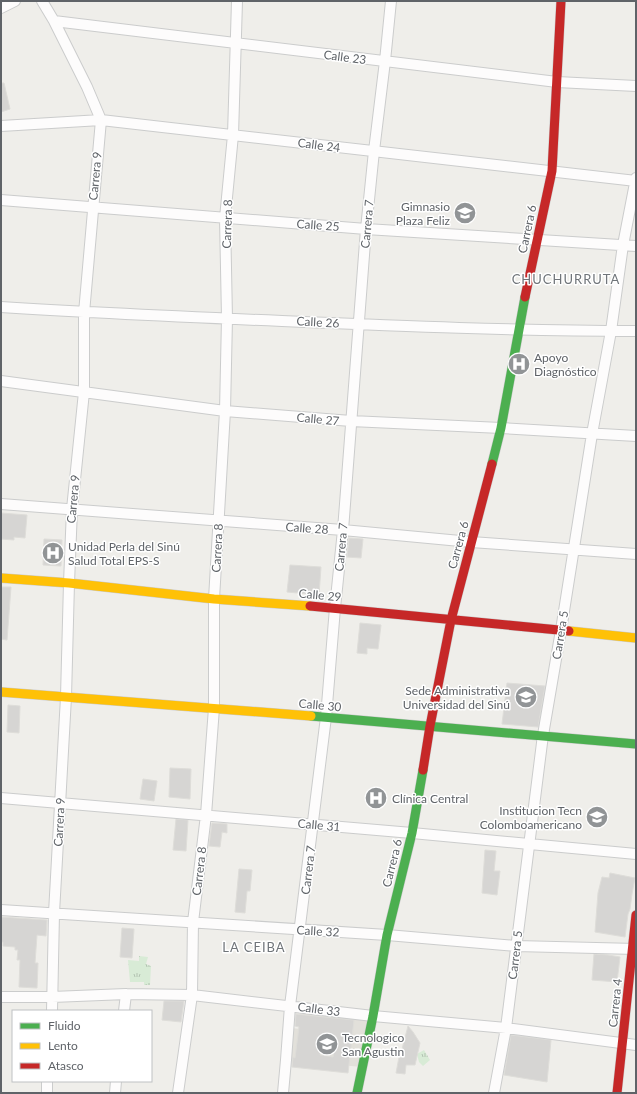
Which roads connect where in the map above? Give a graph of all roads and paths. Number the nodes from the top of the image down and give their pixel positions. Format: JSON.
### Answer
{"nodes":[{"id":1,"x":16,"y":1,"type":"edge"},
{"id":2,"x":42,"y":1,"type":"edge"},
{"id":3,"x":237,"y":1,"type":"edge"},
{"id":4,"x":391,"y":1,"type":"edge"},
{"id":5,"x":561,"y":1,"type":"edge"},
{"id":6,"x":1,"y":8,"type":"edge"},
{"id":7,"x":54,"y":21,"type":"junction"},
{"id":8,"x":236,"y":44,"type":"junction"},
{"id":9,"x":385,"y":62,"type":"junction"},
{"id":10,"x":557,"y":82,"type":"junction"},
{"id":11,"x":636,"y":86,"type":"edge"},
{"id":12,"x":101,"y":120,"type":"junction"},
{"id":13,"x":1,"y":126,"type":"edge"},
{"id":14,"x":233,"y":135,"type":"junction"},
{"id":15,"x":374,"y":151,"type":"junction"},
{"id":16,"x":552,"y":171,"type":"junction"},
{"id":17,"x":636,"y":180,"type":"edge"},
{"id":18,"x":1,"y":200,"type":"edge"},
{"id":19,"x":92,"y":208,"type":"junction"},
{"id":20,"x":225,"y":218,"type":"junction"},
{"id":21,"x":366,"y":229,"type":"junction"},
{"id":22,"x":537,"y":240,"type":"junction"},
{"id":23,"x":623,"y":245,"type":"junction"},
{"id":24,"x":636,"y":246,"type":"edge"},
{"id":25,"x":1,"y":307,"type":"edge"},
{"id":26,"x":84,"y":313,"type":"junction"},
{"id":27,"x":227,"y":318,"type":"junction"},
{"id":28,"x":359,"y":324,"type":"junction"},
{"id":29,"x":519,"y":329,"type":"junction"},
{"id":30,"x":611,"y":331,"type":"junction"},
{"id":31,"x":636,"y":331,"type":"edge"},
{"id":32,"x":1,"y":381,"type":"edge"},
{"id":33,"x":84,"y":392,"type":"junction"},
{"id":34,"x":225,"y":411,"type":"junction"},
{"id":35,"x":351,"y":421,"type":"junction"},
{"id":36,"x":501,"y":428,"type":"junction"},
{"id":37,"x":592,"y":434,"type":"junction"},
{"id":38,"x":636,"y":436,"type":"edge"},
{"id":39,"x":1,"y":504,"type":"edge"},
{"id":40,"x":72,"y":509,"type":"junction"},
{"id":41,"x":218,"y":521,"type":"junction"},
{"id":42,"x":343,"y":530,"type":"junction"},
{"id":43,"x":471,"y":542,"type":"junction"},
{"id":44,"x":574,"y":550,"type":"junction"},
{"id":45,"x":636,"y":554,"type":"edge"},
{"id":46,"x":1,"y":578,"type":"edge"},
{"id":47,"x":69,"y":583,"type":"junction"},
{"id":48,"x":214,"y":598,"type":"junction"},
{"id":49,"x":335,"y":608,"type":"junction"},
{"id":50,"x":451,"y":620,"type":"junction"},
{"id":51,"x":561,"y":630,"type":"junction"},
{"id":52,"x":636,"y":638,"type":"edge"},
{"id":53,"x":1,"y":692,"type":"edge"},
{"id":54,"x":66,"y":697,"type":"junction"},
{"id":55,"x":214,"y":708,"type":"junction"},
{"id":56,"x":326,"y":717,"type":"junction"},
{"id":57,"x":430,"y":726,"type":"junction"},
{"id":58,"x":543,"y":735,"type":"junction"},
{"id":59,"x":636,"y":744,"type":"edge"},
{"id":60,"x":1,"y":798,"type":"edge"},
{"id":61,"x":60,"y":803,"type":"junction"},
{"id":62,"x":206,"y":815,"type":"junction"},
{"id":63,"x":314,"y":824,"type":"junction"},
{"id":64,"x":412,"y":832,"type":"junction"},
{"id":65,"x":529,"y":843,"type":"junction"},
{"id":66,"x":636,"y":854,"type":"edge"},
{"id":67,"x":1,"y":910,"type":"edge"},
{"id":68,"x":54,"y":913,"type":"junction"},
{"id":69,"x":636,"y":915,"type":"edge"},
{"id":70,"x":193,"y":922,"type":"junction"},
{"id":71,"x":300,"y":930,"type":"junction"},
{"id":72,"x":387,"y":935,"type":"junction"},
{"id":73,"x":516,"y":946,"type":"junction"},
{"id":74,"x":634,"y":949,"type":"edge"},
{"id":75,"x":126,"y":994,"type":"junction"},
{"id":76,"x":192,"y":995,"type":"junction"},
{"id":77,"x":1,"y":997,"type":"edge"},
{"id":78,"x":52,"y":997,"type":"junction"},
{"id":79,"x":290,"y":1006,"type":"junction"},
{"id":80,"x":52,"y":1010,"type":"edge"},
{"id":81,"x":124,"y":1010,"type":"edge"},
{"id":82,"x":373,"y":1016,"type":"junction"},
{"id":83,"x":506,"y":1028,"type":"junction"},
{"id":84,"x":623,"y":1043,"type":"junction"},
{"id":85,"x":636,"y":1045,"type":"edge"},
{"id":86,"x":47,"y":1082,"type":"edge"},
{"id":87,"x":116,"y":1082,"type":"edge"},
{"id":88,"x":47,"y":1093,"type":"edge"},
{"id":89,"x":115,"y":1093,"type":"edge"},
{"id":90,"x":178,"y":1093,"type":"edge"},
{"id":91,"x":283,"y":1093,"type":"edge"},
{"id":92,"x":357,"y":1093,"type":"edge"},
{"id":93,"x":494,"y":1093,"type":"edge"},
{"id":94,"x":617,"y":1093,"type":"edge"}],
"edges":[{"from":1,"to":6,"type":"street"},
{"from":2,"to":7,"type":"street","name":"Carrera 9"},
{"from":3,"to":8,"type":"street","name":"Carrera 8"},
{"from":4,"to":9,"type":"street","name":"Carrera 7"},
{"from":5,"to":10,"type":"street","name":"Carrera 6"},
{"from":7,"to":8,"type":"street","name":"Calle 23"},
{"from":7,"to":12,"type":"street","name":"Carrera 9"},
{"from":8,"to":9,"type":"street","name":"Calle 23"},
{"from":8,"to":14,"type":"street","name":"Carrera 8"},
{"from":9,"to":10,"type":"street","name":"Calle 23"},
{"from":9,"to":15,"type":"street","name":"Carrera 7"},
{"from":10,"to":11,"type":"street","name":"Calle 23"},
{"from":10,"to":16,"type":"street","name":"Carrera 6"},
{"from":12,"to":13,"type":"street","name":"Calle 24"},
{"from":12,"to":14,"type":"street","name":"Calle 24"},
{"from":12,"to":19,"type":"street","name":"Carrera 9"},
{"from":14,"to":15,"type":"street","name":"Calle 24"},
{"from":14,"to":20,"type":"street","name":"Carrera 8"},
{"from":15,"to":16,"type":"street","name":"Calle 24"},
{"from":15,"to":21,"type":"street","name":"Carrera 7"},
{"from":16,"to":17,"type":"street","name":"Calle 24"},
{"from":16,"to":22,"type":"street","name":"Carrera 6"},
{"from":17,"to":23,"type":"street","name":"Carrera 5"},
{"from":18,"to":19,"type":"street","name":"Calle 25"},
{"from":19,"to":20,"type":"street","name":"Calle 25"},
{"from":19,"to":26,"type":"street","name":"Carrera 9"},
{"from":20,"to":21,"type":"street","name":"Calle 25"},
{"from":20,"to":27,"type":"street","name":"Carrera 8"},
{"from":21,"to":22,"type":"street","name":"Calle 25"},
{"from":21,"to":28,"type":"street","name":"Carrera 7"},
{"from":22,"to":23,"type":"street","name":"Calle 25"},
{"from":22,"to":29,"type":"street","name":"Carrera 6"},
{"from":23,"to":24,"type":"street","name":"Calle 25"},
{"from":23,"to":30,"type":"street","name":"Carrera 5"},
{"from":25,"to":26,"type":"street","name":"Calle 26"},
{"from":26,"to":27,"type":"street","name":"Calle 26"},
{"from":26,"to":33,"type":"street","name":"Carrera 9"},
{"from":27,"to":28,"type":"street","name":"Calle 26"},
{"from":27,"to":34,"type":"street","name":"Carrera 8"},
{"from":28,"to":29,"type":"street","name":"Calle 26"},
{"from":28,"to":35,"type":"street","name":"Carrera 7"},
{"from":29,"to":30,"type":"street","name":"Calle 26"},
{"from":29,"to":36,"type":"street","name":"Carrera 6"},
{"from":30,"to":31,"type":"street","name":"Calle 26"},
{"from":30,"to":37,"type":"street","name":"Carrera 5"},
{"from":32,"to":33,"type":"street","name":"Calle 27"},
{"from":33,"to":34,"type":"street","name":"Calle 27"},
{"from":33,"to":40,"type":"street","name":"Carrera 9"},
{"from":34,"to":35,"type":"street","name":"Calle 27"},
{"from":34,"to":41,"type":"street","name":"Carrera 8"},
{"from":35,"to":36,"type":"street","name":"Calle 27"},
{"from":35,"to":42,"type":"street","name":"Carrera 7"},
{"from":36,"to":37,"type":"street","name":"Calle 27"},
{"from":36,"to":43,"type":"street","name":"Carrera 6"},
{"from":37,"to":38,"type":"street","name":"Calle 27"},
{"from":37,"to":44,"type":"street","name":"Carrera 5"},
{"from":39,"to":40,"type":"street","name":"Calle 28"},
{"from":40,"to":41,"type":"street","name":"Calle 28"},
{"from":40,"to":47,"type":"street","name":"Carrera 9"},
{"from":41,"to":42,"type":"street","name":"Calle 28"},
{"from":41,"to":48,"type":"street","name":"Carrera 8"},
{"from":42,"to":43,"type":"street","name":"Calle 28"},
{"from":42,"to":49,"type":"street","name":"Carrera 7"},
{"from":43,"to":44,"type":"street","name":"Calle 28"},
{"from":43,"to":50,"type":"street","name":"Carrera 6"},
{"from":44,"to":45,"type":"street","name":"Calle 28"},
{"from":44,"to":51,"type":"street","name":"Carrera 5"},
{"from":46,"to":47,"type":"street","name":"Calle 29"},
{"from":47,"to":48,"type":"street","name":"Calle 29"},
{"from":47,"to":54,"type":"street","name":"Carrera 9"},
{"from":48,"to":49,"type":"street","name":"Calle 29"},
{"from":48,"to":55,"type":"street","name":"Carrera 8"},
{"from":49,"to":50,"type":"street","name":"Calle 29"},
{"from":49,"to":56,"type":"street","name":"Carrera 7"},
{"from":50,"to":51,"type":"street","name":"Calle 29"},
{"from":50,"to":57,"type":"street","name":"Carrera 6"},
{"from":51,"to":52,"type":"street","name":"Calle 29"},
{"from":51,"to":58,"type":"street","name":"Carrera 5"},
{"from":53,"to":54,"type":"street","name":"Calle 30"},
{"from":54,"to":55,"type":"street","name":"Calle 30"},
{"from":54,"to":61,"type":"street","name":"Carrera 9"},
{"from":55,"to":56,"type":"street","name":"Calle 30"},
{"from":55,"to":62,"type":"street","name":"Carrera 8"},
{"from":56,"to":57,"type":"street","name":"Calle 30"},
{"from":56,"to":63,"type":"street","name":"Carrera 7"},
{"from":57,"to":58,"type":"street","name":"Calle 30"},
{"from":57,"to":64,"type":"street","name":"Carrera 6"},
{"from":58,"to":59,"type":"street","name":"Calle 30"},
{"from":58,"to":65,"type":"street","name":"Carrera 5"},
{"from":60,"to":61,"type":"street","name":"Calle 31"},
{"from":61,"to":62,"type":"street","name":"Calle 31"},
{"from":61,"to":68,"type":"street","name":"Carrera 9"},
{"from":62,"to":63,"type":"street","name":"Calle 31"},
{"from":62,"to":70,"type":"street","name":"Carrera 8"},
{"from":63,"to":64,"type":"street","name":"Calle 31"},
{"from":63,"to":71,"type":"street","name":"Carrera 7"},
{"from":64,"to":65,"type":"street","name":"Calle 31"},
{"from":64,"to":72,"type":"street","name":"Carrera 6"},
{"from":65,"to":66,"type":"street","name":"Calle 31"},
{"from":65,"to":73,"type":"street","name":"Carrera 5"},
{"from":67,"to":68,"type":"street","name":"Calle 32"},
{"from":68,"to":70,"type":"street","name":"Calle 32"},
{"from":68,"to":78,"type":"street","name":"Carrera 9"},
{"from":69,"to":74,"type":"street","name":"Carrera 4"},
{"from":70,"to":71,"type":"street","name":"Calle 32"},
{"from":70,"to":76,"type":"street","name":"Carrera 8"},
{"from":71,"to":72,"type":"street","name":"Calle 32"},
{"from":71,"to":79,"type":"street","name":"Carrera 7"},
{"from":72,"to":73,"type":"street","name":"Calle 32"},
{"from":72,"to":82,"type":"street","name":"Carrera 6"},
{"from":73,"to":74,"type":"street","name":"Calle 32"},
{"from":73,"to":83,"type":"street","name":"Carrera 5"},
{"from":74,"to":84,"type":"street","name":"Carrera 4"},
{"from":75,"to":76,"type":"street","name":"Calle 33"},
{"from":75,"to":78,"type":"street","name":"Calle 33"},
{"from":75,"to":81,"type":"street"},
{"from":76,"to":79,"type":"street","name":"Calle 33"},
{"from":76,"to":90,"type":"street","name":"Carrera 8"},
{"from":77,"to":78,"type":"street","name":"Calle 33"},
{"from":78,"to":80,"type":"street","name":"Carrera 9"},
{"from":79,"to":82,"type":"street","name":"Calle 33"},
{"from":79,"to":91,"type":"street","name":"Carrera 7"},
{"from":82,"to":83,"type":"street","name":"Calle 33"},
{"from":82,"to":92,"type":"street","name":"Carrera 6"},
{"from":83,"to":84,"type":"street","name":"Calle 33"},
{"from":83,"to":93,"type":"street","name":"Carrera 5"},
{"from":84,"to":85,"type":"street","name":"Calle 33"},
{"from":84,"to":94,"type":"street","name":"Carrera 4"},
{"from":86,"to":88,"type":"street"},
{"from":87,"to":89,"type":"street"}]}
